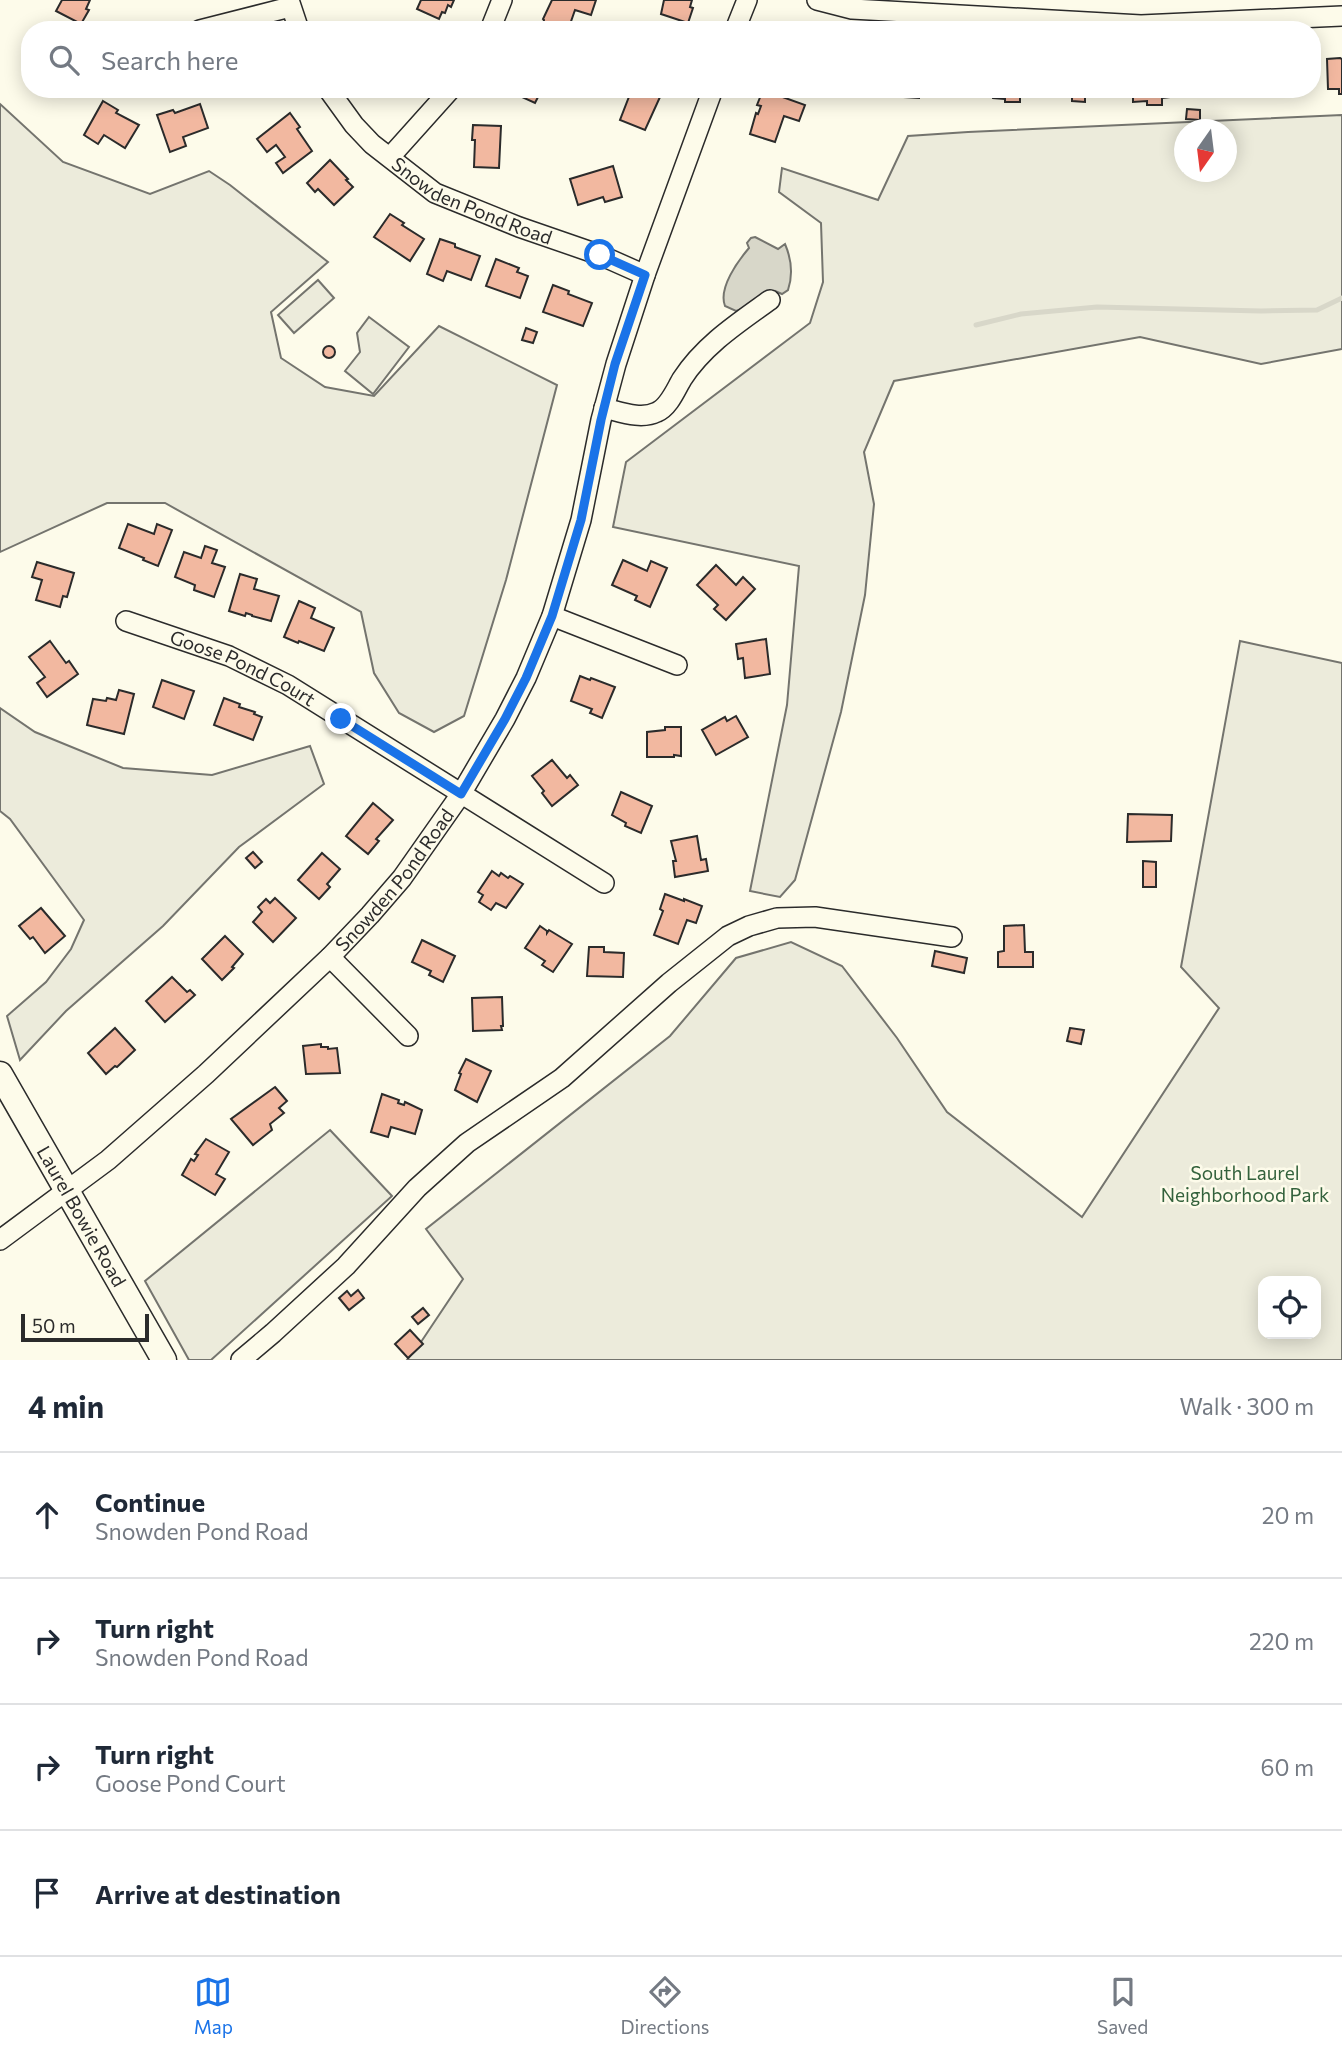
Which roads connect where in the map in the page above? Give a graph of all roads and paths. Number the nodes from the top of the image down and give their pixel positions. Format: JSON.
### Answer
{"nodes":[{"id":1,"x":502,"y":0,"type":"edge"},
{"id":2,"x":747,"y":0,"type":"edge"},
{"id":3,"x":817,"y":0,"type":"edge"},
{"id":4,"x":289,"y":4,"type":"edge"},
{"id":5,"x":1004,"y":9,"type":"edge"},
{"id":6,"x":1342,"y":16,"type":"edge"},
{"id":7,"x":231,"y":21,"type":"edge"},
{"id":8,"x":296,"y":21,"type":"edge"},
{"id":9,"x":494,"y":21,"type":"edge"},
{"id":10,"x":739,"y":21,"type":"edge"},
{"id":11,"x":1107,"y":21,"type":"edge"},
{"id":12,"x":1230,"y":21,"type":"edge"},
{"id":13,"x":334,"y":98,"type":"edge"},
{"id":14,"x":443,"y":98,"type":"edge"},
{"id":15,"x":710,"y":98,"type":"edge"},
{"id":16,"x":390,"y":157,"type":"junction"},
{"id":17,"x":645,"y":275,"type":"junction"},
{"id":18,"x":770,"y":300,"type":"dead end"},
{"id":19,"x":604,"y":408,"type":"junction"},
{"id":20,"x":552,"y":616,"type":"junction"},
{"id":21,"x":126,"y":621,"type":"dead end"},
{"id":22,"x":677,"y":665,"type":"dead end"},
{"id":23,"x":461,"y":794,"type":"junction"},
{"id":24,"x":604,"y":883,"type":"dead end"},
{"id":25,"x":952,"y":937,"type":"dead end"},
{"id":26,"x":330,"y":957,"type":"junction"},
{"id":27,"x":408,"y":1036,"type":"dead end"},
{"id":28,"x":0,"y":1074,"type":"edge"},
{"id":29,"x":67,"y":1190,"type":"junction"},
{"id":30,"x":0,"y":1240,"type":"edge"},
{"id":31,"x":164,"y":1360,"type":"edge"},
{"id":32,"x":241,"y":1360,"type":"edge"}],
"edges":[{"from":1,"to":9,"type":"street"},
{"from":2,"to":10,"type":"street"},
{"from":3,"to":5,"type":"street"},
{"from":4,"to":7,"type":"street"},
{"from":4,"to":8,"type":"street"},
{"from":5,"to":11,"type":"street"},
{"from":6,"to":12,"type":"street"},
{"from":13,"to":16,"type":"street","name":"Snowden Pond Road"},
{"from":14,"to":16,"type":"street"},
{"from":15,"to":17,"type":"street","name":"Snowden Pond Road"},
{"from":16,"to":17,"type":"street","name":"Snowden Pond Road"},
{"from":17,"to":19,"type":"street","name":"Snowden Pond Road"},
{"from":18,"to":19,"type":"street"},
{"from":19,"to":20,"type":"street","name":"Snowden Pond Road"},
{"from":20,"to":22,"type":"street"},
{"from":20,"to":23,"type":"street","name":"Snowden Pond Road"},
{"from":21,"to":23,"type":"street","name":"Goose Pond Court"},
{"from":23,"to":24,"type":"street","name":"Goose Pond Court"},
{"from":23,"to":26,"type":"street","name":"Snowden Pond Road"},
{"from":25,"to":32,"type":"street"},
{"from":26,"to":27,"type":"street"},
{"from":26,"to":29,"type":"street","name":"Snowden Pond Road"},
{"from":28,"to":29,"type":"main road","name":"Laurel Bowie Road"},
{"from":29,"to":30,"type":"street","name":"Snowden Pond Road"},
{"from":29,"to":31,"type":"main road","name":"Laurel Bowie Road"}]}
